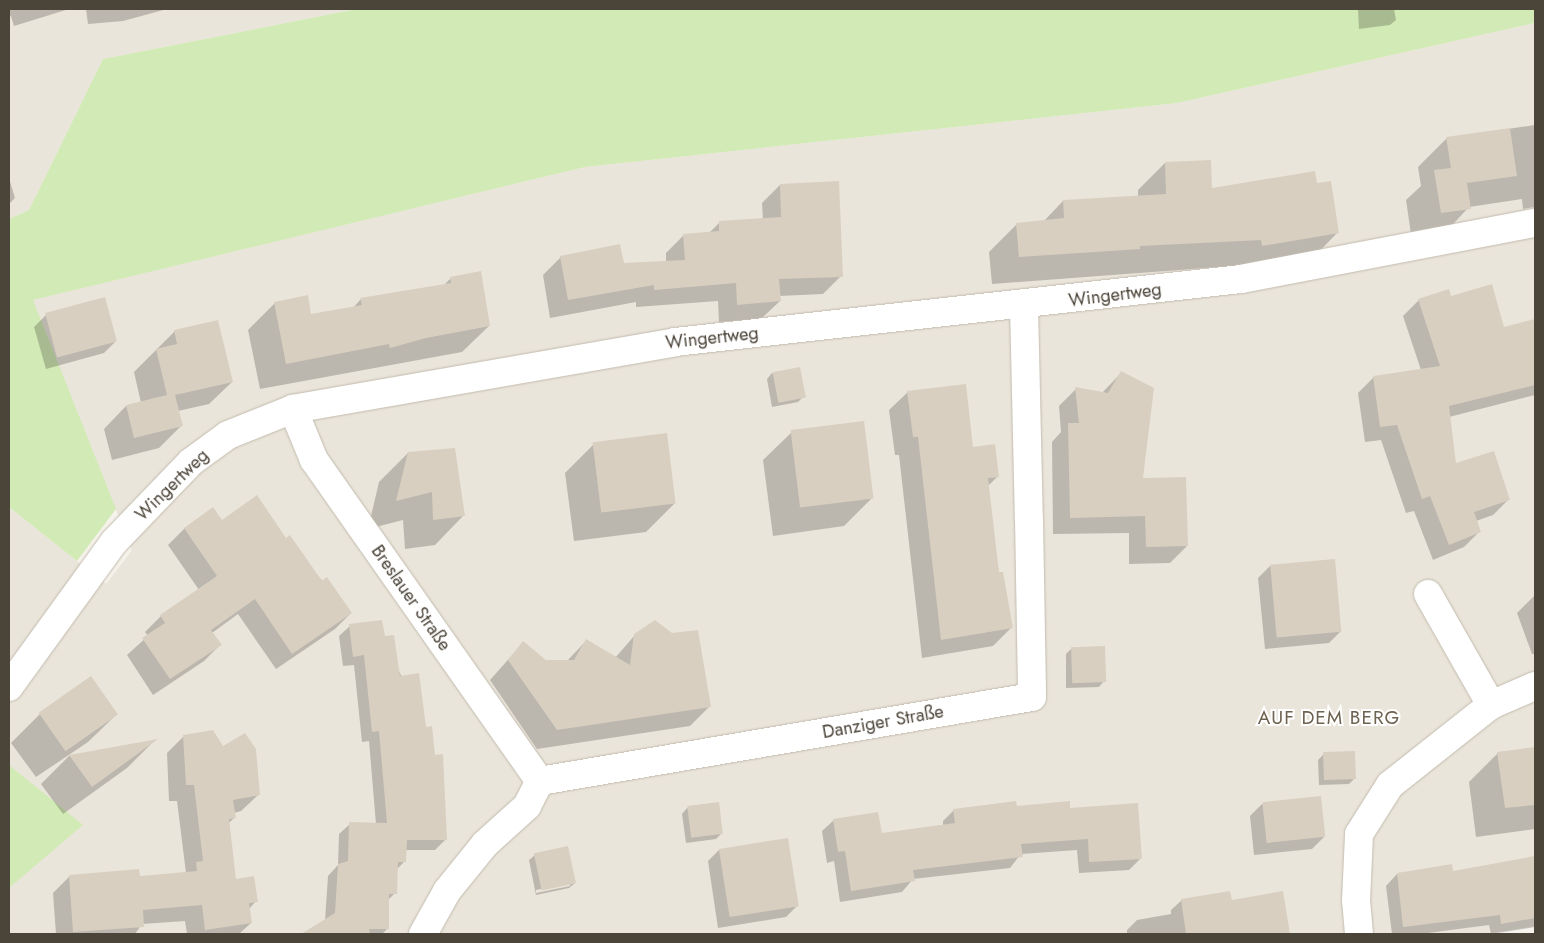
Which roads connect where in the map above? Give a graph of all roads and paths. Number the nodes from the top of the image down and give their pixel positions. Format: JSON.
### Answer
{"nodes":[{"id":1,"x":1535,"y":223,"type":"edge"},
{"id":2,"x":1024,"y":306,"type":"junction"},
{"id":3,"x":293,"y":409,"type":"junction"},
{"id":4,"x":1428,"y":594,"type":"dead end"},
{"id":5,"x":1535,"y":686,"type":"edge"},
{"id":6,"x":9,"y":687,"type":"edge"},
{"id":7,"x":1491,"y":705,"type":"junction"},
{"id":8,"x":540,"y":781,"type":"junction"},
{"id":9,"x":423,"y":934,"type":"edge"},
{"id":10,"x":1360,"y":934,"type":"edge"}],
"edges":[{"from":1,"to":2,"type":"street","name":"Wingertweg"},
{"from":2,"to":3,"type":"street","name":"Wingertweg"},
{"from":2,"to":8,"type":"street","name":"Danziger Straße"},
{"from":3,"to":6,"type":"street","name":"Wingertweg"},
{"from":3,"to":8,"type":"street","name":"Breslauer Straße"},
{"from":4,"to":7,"type":"street"},
{"from":5,"to":7,"type":"street"},
{"from":7,"to":10,"type":"street"},
{"from":8,"to":9,"type":"street"}]}
